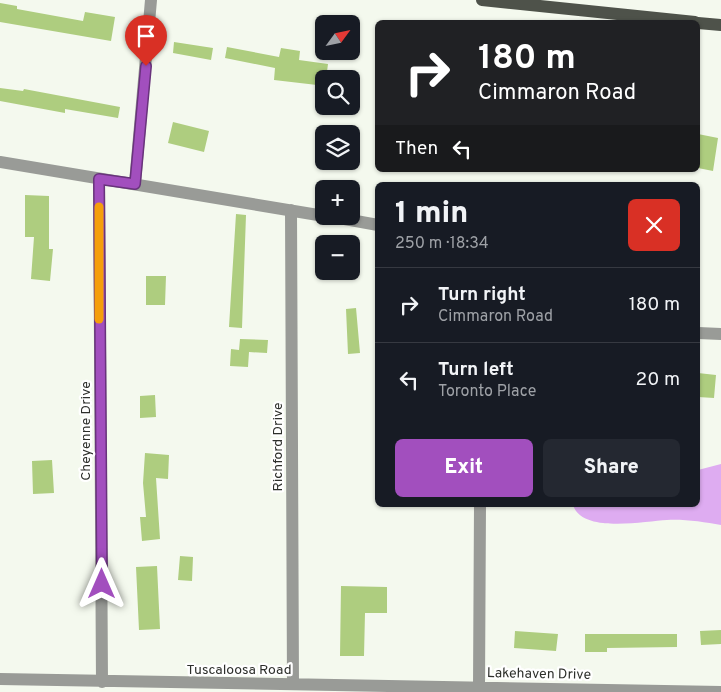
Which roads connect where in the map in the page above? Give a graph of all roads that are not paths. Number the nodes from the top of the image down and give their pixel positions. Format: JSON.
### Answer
{"nodes":[{"id":1,"x":151,"y":0,"type":"edge"},
{"id":2,"x":482,"y":0,"type":"edge"},
{"id":3,"x":668,"y":20,"type":"edge"},
{"id":4,"x":700,"y":23,"type":"edge"},
{"id":5,"x":721,"y":25,"type":"edge"},
{"id":6,"x":0,"y":162,"type":"edge"},
{"id":7,"x":99,"y":179,"type":"junction"},
{"id":8,"x":135,"y":184,"type":"junction"},
{"id":9,"x":291,"y":210,"type":"junction"},
{"id":10,"x":315,"y":214,"type":"edge"},
{"id":11,"x":360,"y":222,"type":"edge"},
{"id":12,"x":375,"y":224,"type":"edge"},
{"id":13,"x":700,"y":333,"type":"edge"},
{"id":14,"x":721,"y":334,"type":"edge"},
{"id":15,"x":480,"y":507,"type":"edge"},
{"id":16,"x":0,"y":679,"type":"edge"},
{"id":17,"x":102,"y":682,"type":"junction"},
{"id":18,"x":293,"y":684,"type":"junction"},
{"id":19,"x":479,"y":687,"type":"junction"},
{"id":20,"x":151,"y":688,"type":"edge"},
{"id":21,"x":353,"y":689,"type":"edge"},
{"id":22,"x":577,"y":690,"type":"edge"},
{"id":23,"x":721,"y":692,"type":"edge"}],
"edges":[{"from":1,"to":8,"type":"street"},
{"from":2,"to":3,"type":"main road"},
{"from":4,"to":5,"type":"main road"},
{"from":6,"to":7,"type":"street"},
{"from":7,"to":8,"type":"street"},
{"from":7,"to":17,"type":"street","name":"Cheyenne Drive"},
{"from":8,"to":9,"type":"street"},
{"from":9,"to":10,"type":"street"},
{"from":9,"to":18,"type":"street","name":"Richford Drive"},
{"from":11,"to":12,"type":"street"},
{"from":13,"to":14,"type":"street"},
{"from":15,"to":19,"type":"street","name":"Lakehaven Drive"},
{"from":16,"to":17,"type":"street","name":"Tuscaloosa Road"},
{"from":17,"to":20,"type":"street","name":"Tuscaloosa Road"},
{"from":18,"to":20,"type":"street","name":"Tuscaloosa Road"},
{"from":18,"to":21,"type":"street","name":"Tuscaloosa Road"},
{"from":19,"to":21,"type":"street","name":"Tuscaloosa Road"},
{"from":19,"to":22,"type":"street","name":"Lakehaven Drive"},
{"from":22,"to":23,"type":"street","name":"Lakehaven Drive"}]}
